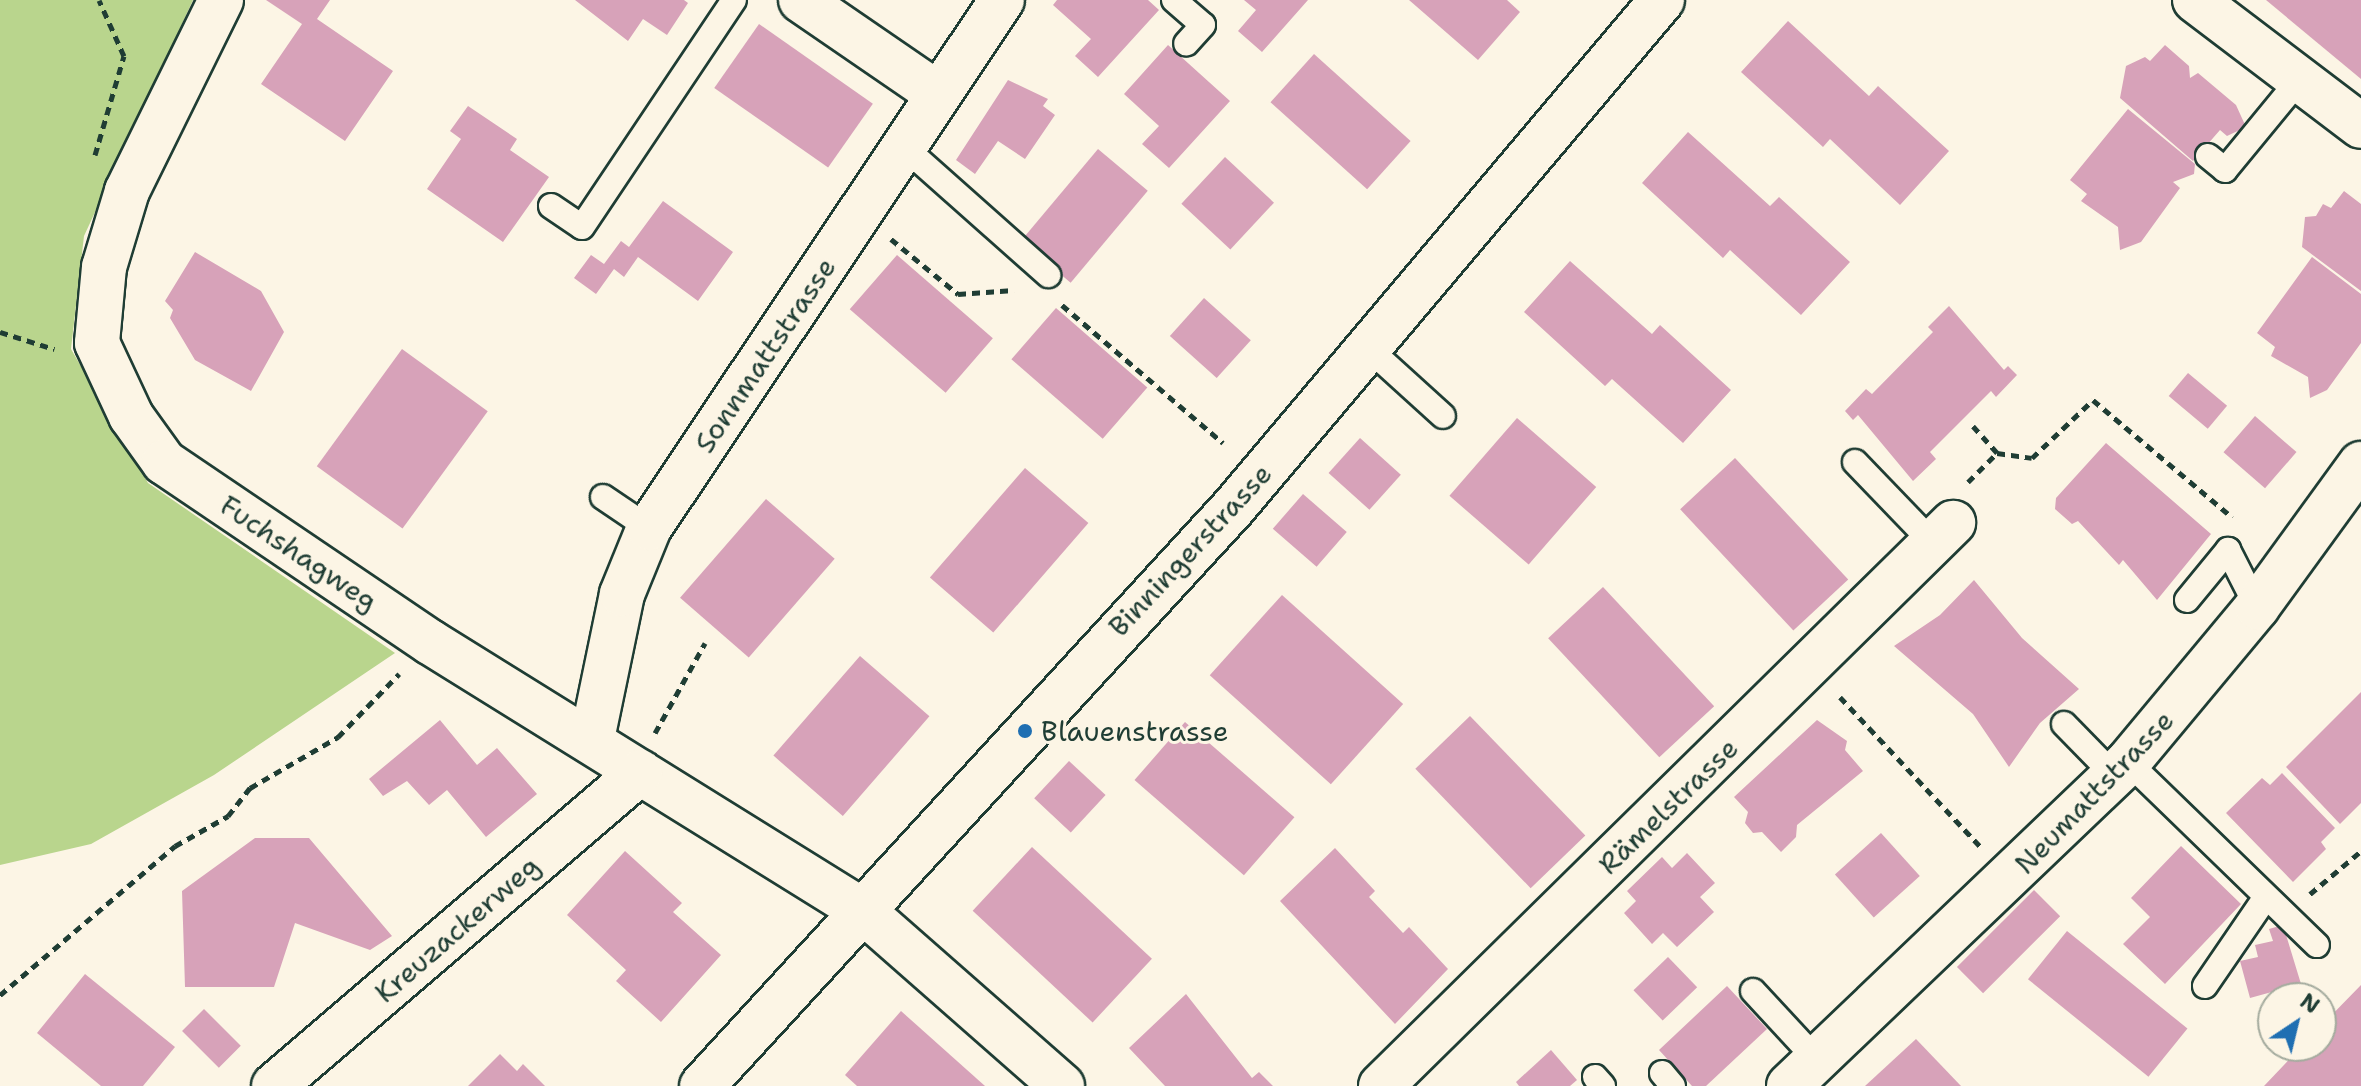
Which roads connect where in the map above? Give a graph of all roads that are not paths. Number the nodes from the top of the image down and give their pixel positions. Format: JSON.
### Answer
{"nodes":[{"id":1,"x":221,"y":0,"type":"edge"},
{"id":2,"x":734,"y":0,"type":"edge"},
{"id":3,"x":801,"y":0,"type":"edge"},
{"id":4,"x":1002,"y":0,"type":"edge"},
{"id":5,"x":1174,"y":0,"type":"edge"},
{"id":6,"x":1662,"y":0,"type":"edge"},
{"id":7,"x":2195,"y":0,"type":"edge"},
{"id":8,"x":1186,"y":44,"type":"dead end"},
{"id":9,"x":2299,"y":80,"type":"junction"},
{"id":10,"x":938,"y":94,"type":"junction"},
{"id":11,"x":2361,"y":126,"type":"edge"},
{"id":12,"x":904,"y":147,"type":"junction"},
{"id":13,"x":2208,"y":156,"type":"dead end"},
{"id":14,"x":551,"y":206,"type":"dead end"},
{"id":15,"x":1043,"y":287,"type":"road end"},
{"id":16,"x":1368,"y":348,"type":"junction"},
{"id":17,"x":1443,"y":416,"type":"dead end"},
{"id":18,"x":1855,"y":462,"type":"dead end"},
{"id":19,"x":2361,"y":464,"type":"edge"},
{"id":20,"x":603,"y":497,"type":"dead end"},
{"id":21,"x":649,"y":528,"type":"junction"},
{"id":22,"x":1943,"y":533,"type":"joint"},
{"id":23,"x":2187,"y":600,"type":"dead end"},
{"id":24,"x":2257,"y":607,"type":"junction"},
{"id":25,"x":2064,"y":724,"type":"dead end"},
{"id":26,"x":592,"y":739,"type":"junction"},
{"id":27,"x":2121,"y":768,"type":"junction"},
{"id":28,"x":638,"y":770,"type":"junction"},
{"id":29,"x":2266,"y":897,"type":"junction"},
{"id":30,"x":863,"y":911,"type":"junction"},
{"id":31,"x":2317,"y":945,"type":"dead end"},
{"id":32,"x":2205,"y":986,"type":"dead end"},
{"id":33,"x":1753,"y":991,"type":"dead end"},
{"id":34,"x":1803,"y":1073,"type":"edge"},
{"id":35,"x":274,"y":1086,"type":"edge"},
{"id":36,"x":702,"y":1086,"type":"edge"},
{"id":37,"x":1062,"y":1086,"type":"edge"},
{"id":38,"x":1381,"y":1086,"type":"edge"}],
"edges":[{"from":1,"to":26,"type":"street","name":"Fuchshagweg"},
{"from":2,"to":14,"type":"lane"},
{"from":3,"to":10,"type":"street"},
{"from":4,"to":10,"type":"street","name":"Sonnmattstrasse"},
{"from":5,"to":8,"type":"lane"},
{"from":6,"to":16,"type":"street","name":"Binningerstrasse"},
{"from":7,"to":9,"type":"street"},
{"from":9,"to":11,"type":"street"},
{"from":9,"to":13,"type":"lane"},
{"from":10,"to":12,"type":"street","name":"Sonnmattstrasse"},
{"from":12,"to":15,"type":"lane"},
{"from":12,"to":21,"type":"street","name":"Sonnmattstrasse"},
{"from":16,"to":17,"type":"lane"},
{"from":16,"to":30,"type":"street","name":"Binningerstrasse"},
{"from":18,"to":22,"type":"lane"},
{"from":19,"to":24,"type":"street","name":"Neumattstrasse"},
{"from":20,"to":21,"type":"lane"},
{"from":21,"to":26,"type":"street","name":"Sonnmattstrasse"},
{"from":22,"to":38,"type":"street","name":"Rämelstrasse"},
{"from":23,"to":24,"type":"lane"},
{"from":24,"to":27,"type":"street","name":"Neumattstrasse"},
{"from":25,"to":27,"type":"lane"},
{"from":26,"to":28,"type":"street","name":"Fuchshagweg"},
{"from":27,"to":29,"type":"lane"},
{"from":27,"to":34,"type":"street","name":"Neumattstrasse"},
{"from":28,"to":30,"type":"street","name":"Fuchshagweg"},
{"from":28,"to":35,"type":"street","name":"Kreuzackerweg"},
{"from":29,"to":31,"type":"lane"},
{"from":29,"to":32,"type":"lane"},
{"from":30,"to":36,"type":"street","name":"Binningerstrasse"},
{"from":30,"to":37,"type":"street"},
{"from":33,"to":34,"type":"lane"}]}
